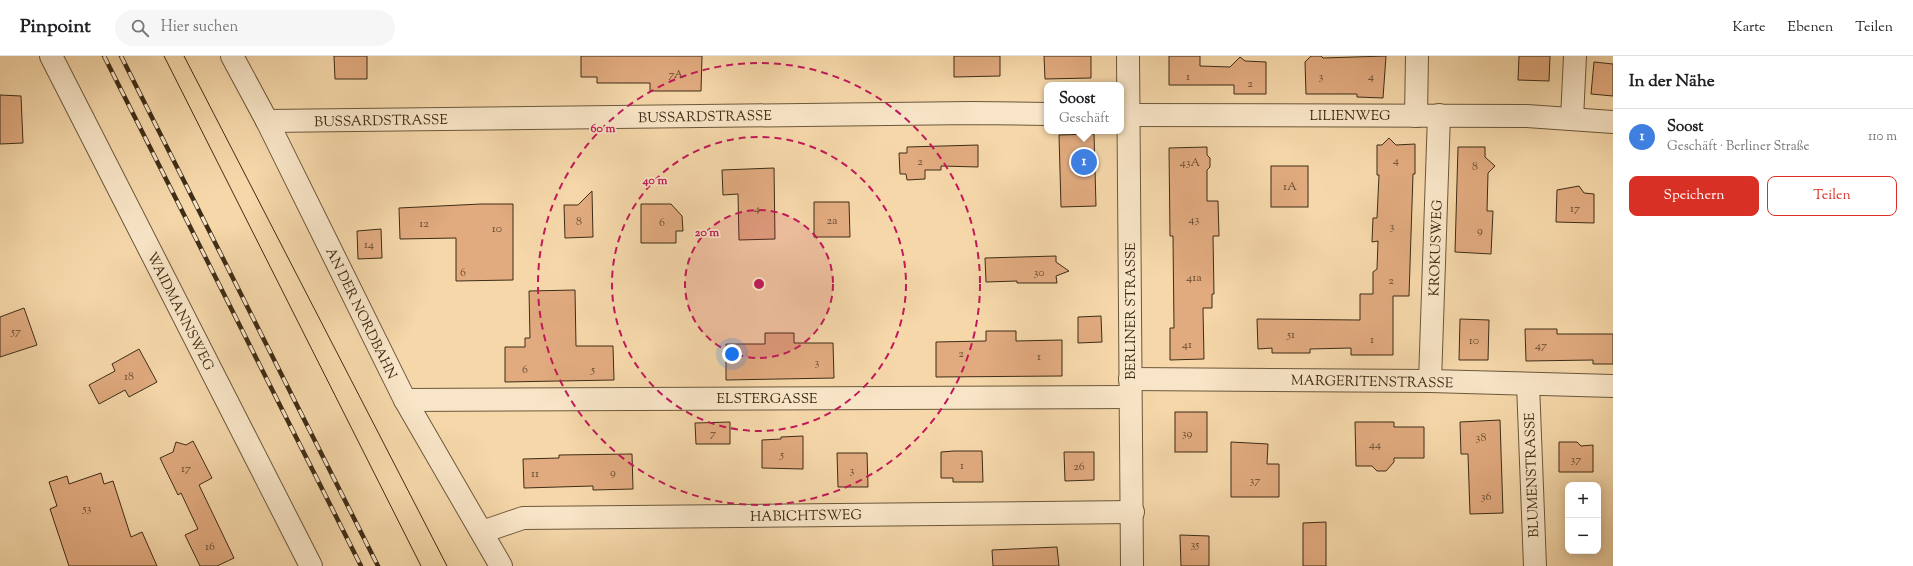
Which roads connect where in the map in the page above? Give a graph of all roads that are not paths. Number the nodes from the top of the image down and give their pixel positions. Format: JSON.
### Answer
{"nodes":[{"id":1,"x":51,"y":56,"type":"edge"},
{"id":2,"x":232,"y":56,"type":"edge"},
{"id":3,"x":1128,"y":56,"type":"edge"},
{"id":4,"x":1417,"y":56,"type":"edge"},
{"id":5,"x":1575,"y":56,"type":"edge"},
{"id":6,"x":1044,"y":114,"type":"edge"},
{"id":7,"x":1125,"y":115,"type":"edge"},
{"id":8,"x":1439,"y":115,"type":"junction"},
{"id":9,"x":1416,"y":116,"type":"junction"},
{"id":10,"x":1572,"y":119,"type":"junction"},
{"id":11,"x":267,"y":121,"type":"junction"},
{"id":12,"x":1613,"y":122,"type":"edge"},
{"id":13,"x":1430,"y":381,"type":"junction"},
{"id":14,"x":1528,"y":384,"type":"junction"},
{"id":15,"x":1613,"y":386,"type":"edge"},
{"id":16,"x":1130,"y":388,"type":"junction"},
{"id":17,"x":405,"y":400,"type":"junction"},
{"id":18,"x":1133,"y":512,"type":"junction"},
{"id":19,"x":482,"y":532,"type":"junction"},
{"id":20,"x":311,"y":566,"type":"edge"},
{"id":21,"x":501,"y":566,"type":"edge"},
{"id":22,"x":1132,"y":566,"type":"edge"},
{"id":23,"x":1535,"y":566,"type":"edge"}],
"edges":[{"from":1,"to":20,"type":"street","name":"WAIDMANNSWEG"},
{"from":2,"to":11,"type":"street","name":"AN DER NORDBAHN"},
{"from":3,"to":7,"type":"street","name":"BERLINER STRASSE"},
{"from":4,"to":9,"type":"street"},
{"from":5,"to":10,"type":"street"},
{"from":6,"to":11,"type":"street","name":"BUSSARDSTRASSE"},
{"from":7,"to":9,"type":"street","name":"LILIENWEG"},
{"from":7,"to":16,"type":"street","name":"BERLINER STRASSE"},
{"from":8,"to":9,"type":"street","name":"LILIENWEG"},
{"from":8,"to":10,"type":"street","name":"LILIENWEG"},
{"from":8,"to":13,"type":"street","name":"KROKUSWEG"},
{"from":10,"to":12,"type":"street","name":"LILIENWEG"},
{"from":11,"to":17,"type":"street","name":"AN DER NORDBAHN"},
{"from":13,"to":14,"type":"street","name":"MARGERITENSTRASSE"},
{"from":13,"to":16,"type":"street","name":"MARGERITENSTRASSE"},
{"from":14,"to":15,"type":"street","name":"MARGERITENSTRASSE"},
{"from":14,"to":23,"type":"street","name":"BLUMENSTRASSE"},
{"from":16,"to":17,"type":"street","name":"ELSTERGASSE"},
{"from":16,"to":18,"type":"street","name":"BERLINER STRASSE"},
{"from":17,"to":19,"type":"street","name":"AN DER NORDBAHN"},
{"from":18,"to":19,"type":"street","name":"HABICHTSWEG"},
{"from":18,"to":22,"type":"street","name":"BERLINER STRASSE"},
{"from":19,"to":21,"type":"street","name":"AN DER NORDBAHN"}]}
